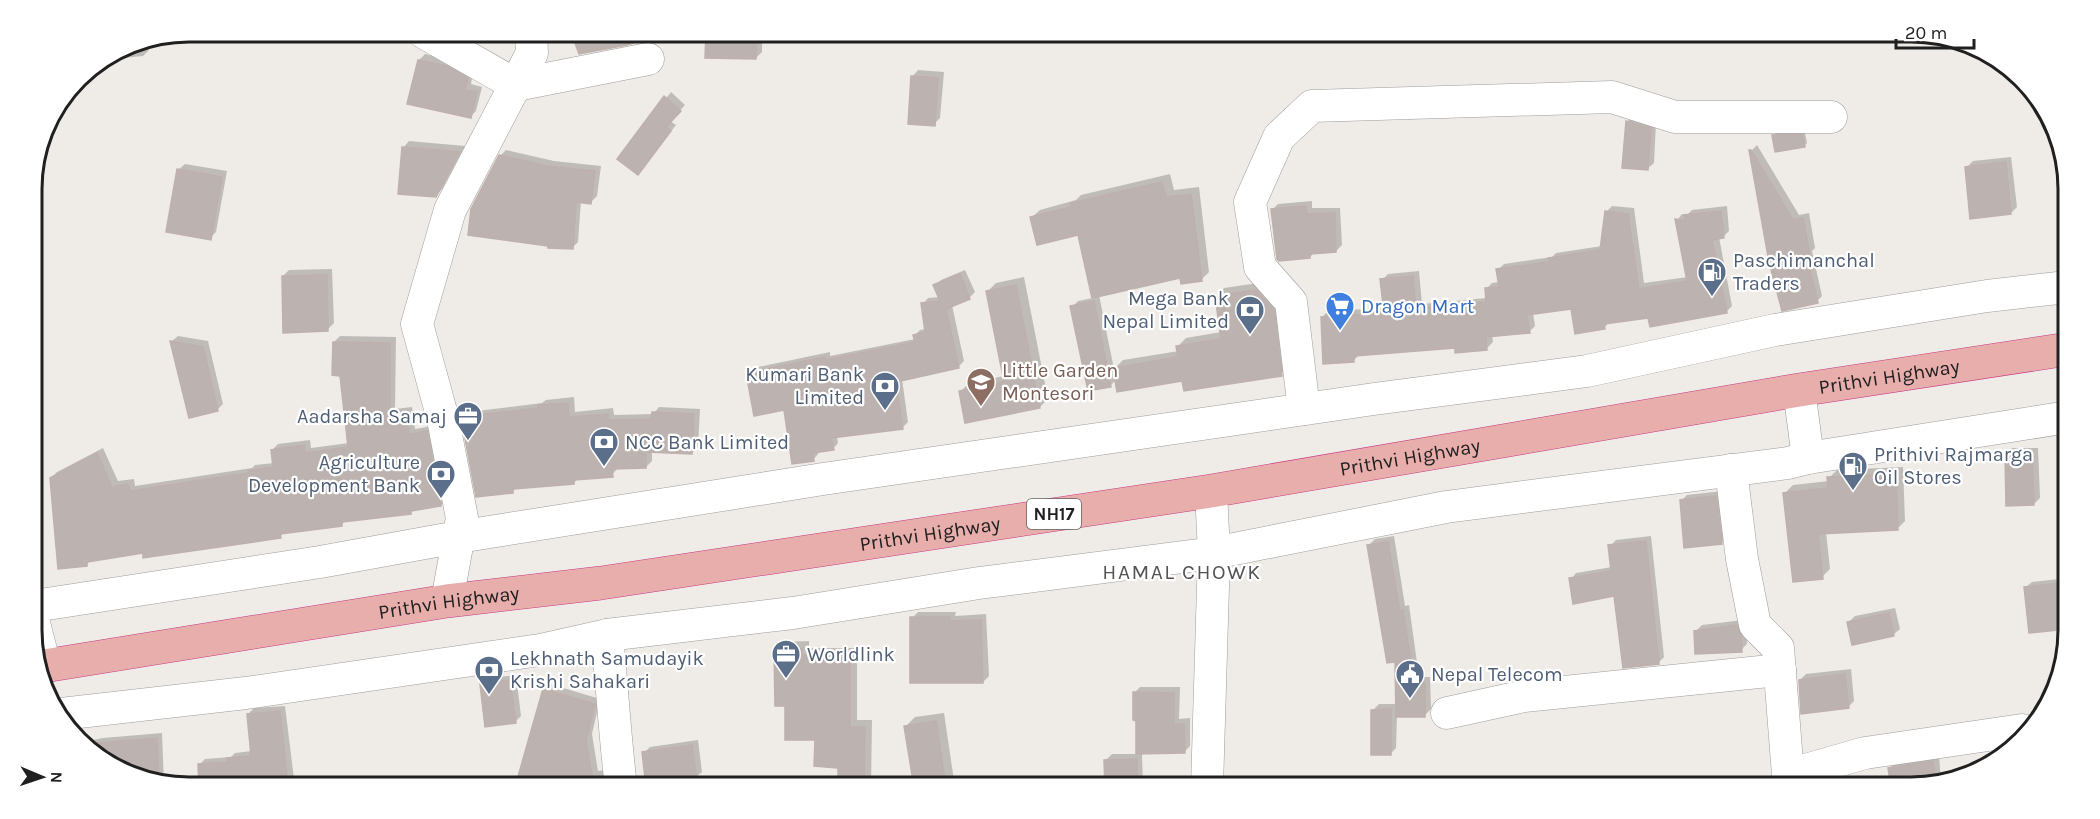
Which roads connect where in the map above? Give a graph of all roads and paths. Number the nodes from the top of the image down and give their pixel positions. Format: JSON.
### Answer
{"nodes":[{"id":1,"x":441,"y":42,"type":"edge"},
{"id":2,"x":531,"y":42,"type":"edge"},
{"id":3,"x":648,"y":59,"type":"dead end"},
{"id":4,"x":516,"y":85,"type":"junction"},
{"id":5,"x":1831,"y":117,"type":"dead end"},
{"id":6,"x":2058,"y":288,"type":"edge"},
{"id":7,"x":2058,"y":351,"type":"edge"},
{"id":8,"x":1799,"y":390,"type":"junction"},
{"id":9,"x":1304,"y":410,"type":"junction"},
{"id":10,"x":2058,"y":419,"type":"edge"},
{"id":11,"x":1808,"y":458,"type":"junction"},
{"id":12,"x":1731,"y":470,"type":"junction"},
{"id":13,"x":1211,"y":491,"type":"junction"},
{"id":14,"x":458,"y":537,"type":"junction"},
{"id":15,"x":1214,"y":553,"type":"junction"},
{"id":16,"x":447,"y":600,"type":"junction"},
{"id":17,"x":42,"y":605,"type":"edge"},
{"id":18,"x":607,"y":635,"type":"junction"},
{"id":19,"x":47,"y":666,"type":"edge"},
{"id":20,"x":1780,"y":670,"type":"junction"},
{"id":21,"x":68,"y":713,"type":"edge"},
{"id":22,"x":1447,"y":713,"type":"dead end"},
{"id":23,"x":2018,"y":731,"type":"edge"},
{"id":24,"x":620,"y":777,"type":"edge"},
{"id":25,"x":1207,"y":777,"type":"edge"}],
"edges":[{"from":1,"to":4,"type":"street"},
{"from":2,"to":4,"type":"street"},
{"from":3,"to":4,"type":"street"},
{"from":4,"to":14,"type":"street"},
{"from":5,"to":9,"type":"street"},
{"from":6,"to":9,"type":"street"},
{"from":7,"to":8,"type":"highway","name":"Prithvi Highway","number":"NH17"},
{"from":8,"to":11,"type":"street"},
{"from":8,"to":13,"type":"highway","name":"Prithvi Highway","number":"NH17"},
{"from":9,"to":14,"type":"street"},
{"from":10,"to":11,"type":"street"},
{"from":11,"to":12,"type":"street"},
{"from":12,"to":15,"type":"street"},
{"from":12,"to":20,"type":"street"},
{"from":13,"to":15,"type":"street"},
{"from":13,"to":16,"type":"highway","name":"Prithvi Highway","number":"NH17"},
{"from":14,"to":16,"type":"street"},
{"from":14,"to":17,"type":"street"},
{"from":15,"to":18,"type":"street"},
{"from":15,"to":25,"type":"street"},
{"from":16,"to":19,"type":"highway","name":"Prithvi Highway","number":"NH17"},
{"from":18,"to":21,"type":"street"},
{"from":18,"to":24,"type":"street"},
{"from":20,"to":22,"type":"street"},
{"from":20,"to":23,"type":"street"}]}
